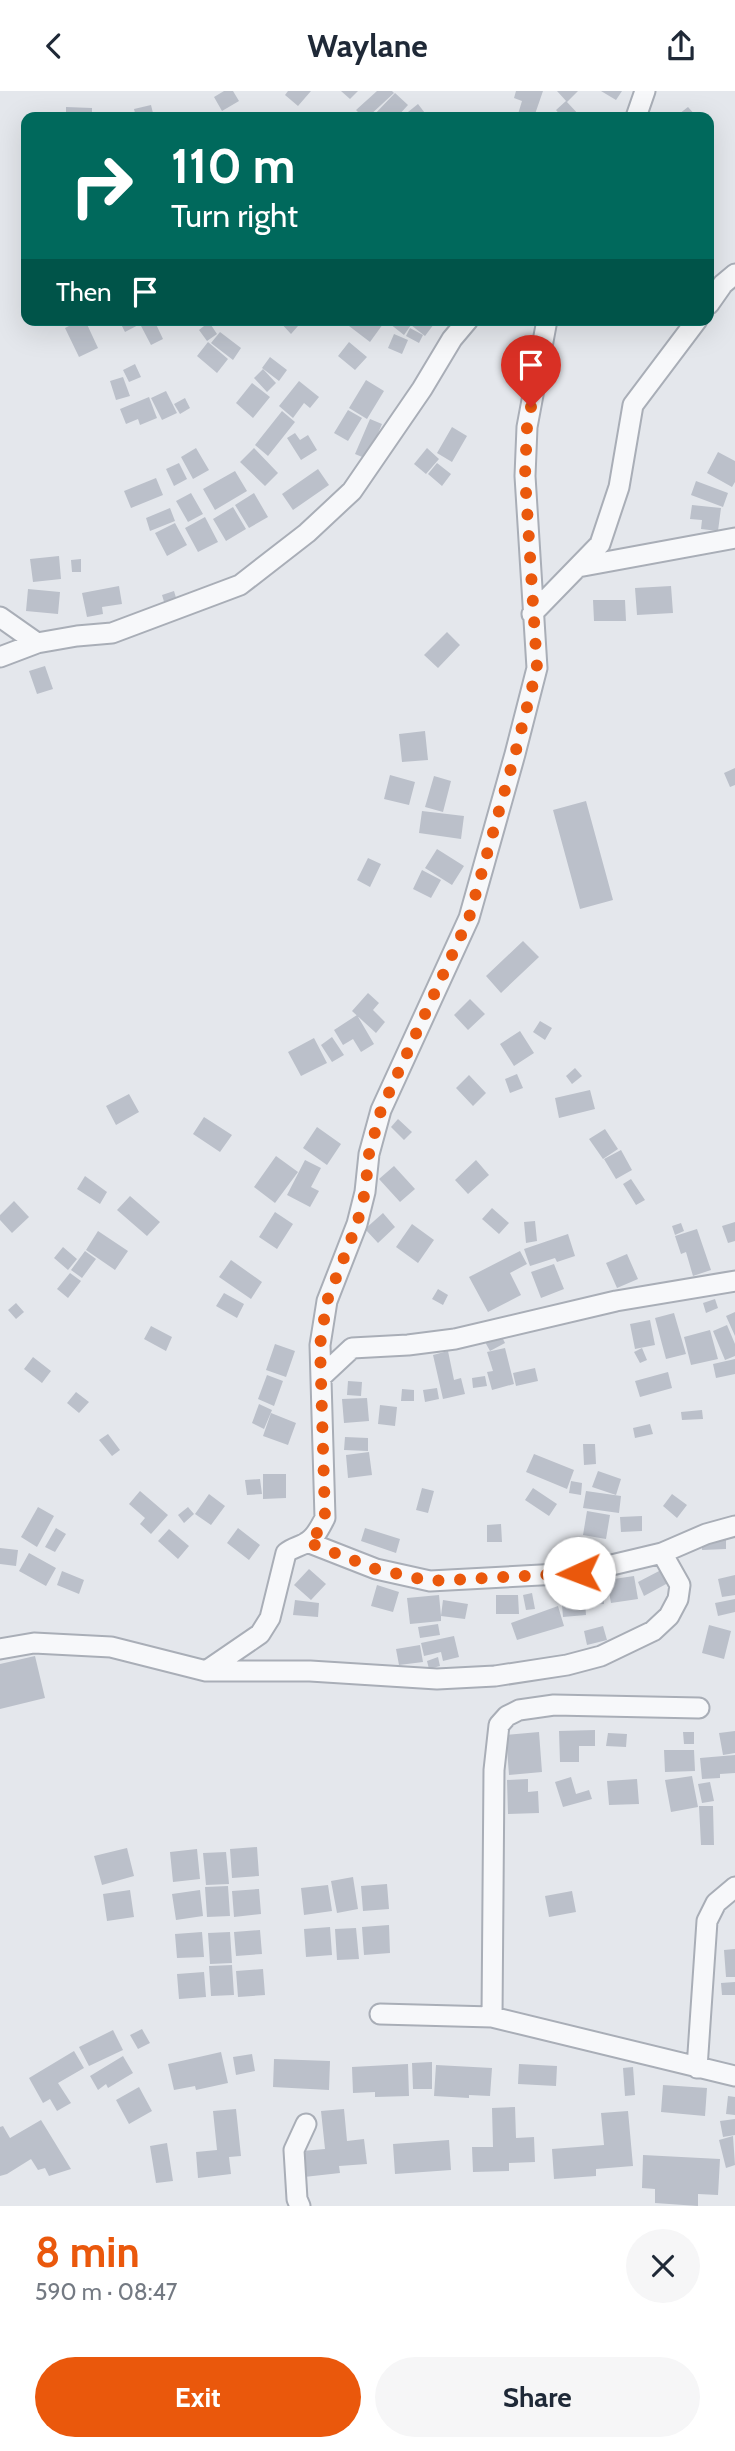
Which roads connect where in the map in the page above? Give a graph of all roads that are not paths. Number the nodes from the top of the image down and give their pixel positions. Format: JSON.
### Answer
{"nodes":[{"id":1,"x":645,"y":91,"type":"edge"},
{"id":2,"x":638,"y":112,"type":"edge"},
{"id":3,"x":735,"y":274,"type":"edge"},
{"id":4,"x":714,"y":297,"type":"edge"},
{"id":5,"x":463,"y":326,"type":"edge"},
{"id":6,"x":546,"y":326,"type":"edge"},
{"id":7,"x":692,"y":326,"type":"edge"},
{"id":8,"x":735,"y":538,"type":"edge"},
{"id":9,"x":578,"y":566,"type":"junction"},
{"id":10,"x":532,"y":614,"type":"junction"},
{"id":11,"x":0,"y":617,"type":"edge"},
{"id":12,"x":37,"y":643,"type":"junction"},
{"id":13,"x":0,"y":657,"type":"edge"},
{"id":14,"x":735,"y":1281,"type":"edge"},
{"id":15,"x":321,"y":1377,"type":"junction"},
{"id":16,"x":735,"y":1526,"type":"edge"},
{"id":17,"x":307,"y":1542,"type":"junction"},
{"id":18,"x":662,"y":1553,"type":"junction"},
{"id":19,"x":0,"y":1649,"type":"edge"},
{"id":20,"x":206,"y":1671,"type":"junction"},
{"id":21,"x":699,"y":1708,"type":"dead end"},
{"id":22,"x":735,"y":1887,"type":"edge"},
{"id":23,"x":380,"y":2014,"type":"dead end"},
{"id":24,"x":492,"y":2017,"type":"junction"},
{"id":25,"x":697,"y":2068,"type":"junction"},
{"id":26,"x":735,"y":2076,"type":"edge"},
{"id":27,"x":306,"y":2124,"type":"dead end"},
{"id":28,"x":300,"y":2206,"type":"edge"}],
"edges":[{"from":1,"to":2,"type":"street"},
{"from":3,"to":4,"type":"street"},
{"from":5,"to":12,"type":"street"},
{"from":6,"to":10,"type":"street"},
{"from":7,"to":9,"type":"street"},
{"from":8,"to":9,"type":"street"},
{"from":9,"to":10,"type":"street"},
{"from":10,"to":15,"type":"street"},
{"from":11,"to":12,"type":"street"},
{"from":12,"to":13,"type":"street"},
{"from":14,"to":15,"type":"street"},
{"from":15,"to":17,"type":"street"},
{"from":16,"to":18,"type":"street"},
{"from":17,"to":18,"type":"street"},
{"from":17,"to":20,"type":"street"},
{"from":18,"to":20,"type":"street"},
{"from":19,"to":20,"type":"street"},
{"from":21,"to":24,"type":"street"},
{"from":22,"to":25,"type":"street"},
{"from":23,"to":24,"type":"street"},
{"from":24,"to":25,"type":"street"},
{"from":25,"to":26,"type":"street"},
{"from":27,"to":28,"type":"street"}]}
